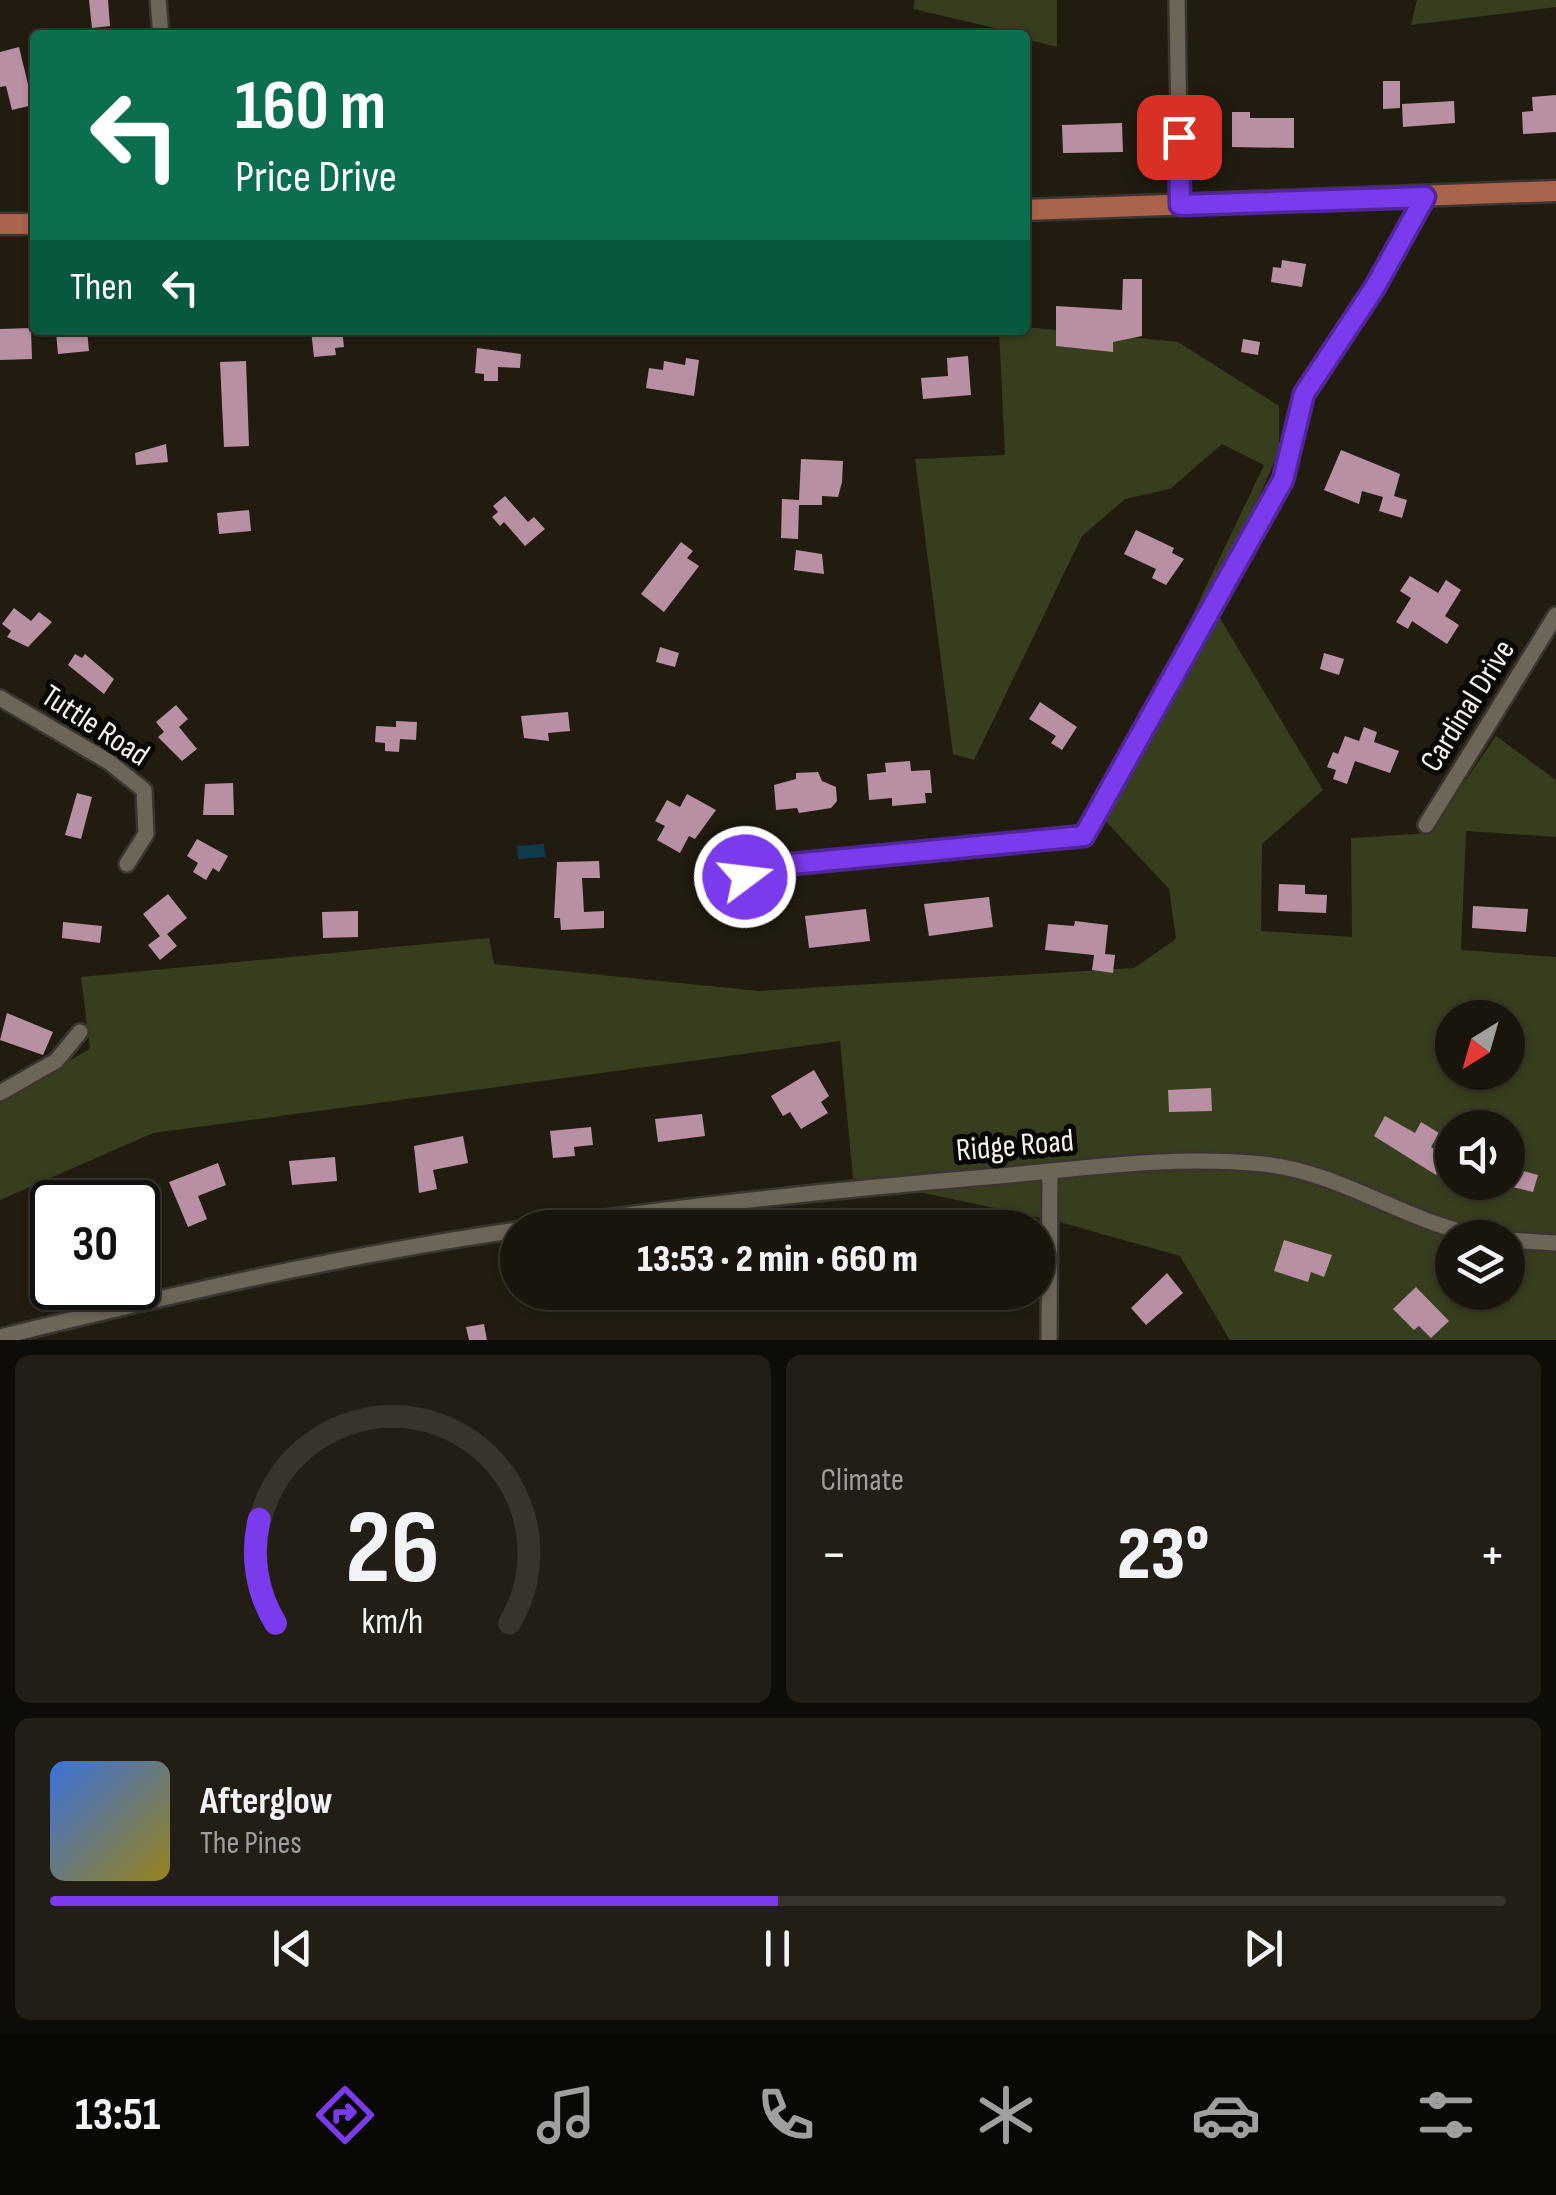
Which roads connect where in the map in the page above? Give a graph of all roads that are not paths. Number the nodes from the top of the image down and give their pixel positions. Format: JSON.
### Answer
{"nodes":[{"id":1,"x":158,"y":0,"type":"edge"},
{"id":2,"x":1177,"y":0,"type":"edge"},
{"id":3,"x":160,"y":30,"type":"edge"},
{"id":4,"x":1556,"y":191,"type":"edge"},
{"id":5,"x":1425,"y":197,"type":"junction"},
{"id":6,"x":1180,"y":205,"type":"junction"},
{"id":7,"x":1030,"y":210,"type":"edge"},
{"id":8,"x":0,"y":224,"type":"edge"},
{"id":9,"x":30,"y":224,"type":"edge"},
{"id":10,"x":1556,"y":615,"type":"edge"},
{"id":11,"x":0,"y":698,"type":"edge"},
{"id":12,"x":1426,"y":825,"type":"dead end"},
{"id":13,"x":128,"y":864,"type":"dead end"},
{"id":14,"x":745,"y":877,"type":"dead end"},
{"id":15,"x":80,"y":1032,"type":"dead end"},
{"id":16,"x":0,"y":1093,"type":"edge"},
{"id":17,"x":1050,"y":1171,"type":"junction"},
{"id":18,"x":660,"y":1210,"type":"edge"},
{"id":19,"x":1435,"y":1223,"type":"edge"},
{"id":20,"x":500,"y":1233,"type":"edge"},
{"id":21,"x":1525,"y":1241,"type":"edge"},
{"id":22,"x":1556,"y":1243,"type":"edge"},
{"id":23,"x":0,"y":1337,"type":"edge"},
{"id":24,"x":1049,"y":1340,"type":"edge"}],
"edges":[{"from":1,"to":3,"type":"street"},
{"from":2,"to":6,"type":"street"},
{"from":4,"to":5,"type":"main road"},
{"from":5,"to":6,"type":"main road"},
{"from":5,"to":14,"type":"street"},
{"from":6,"to":7,"type":"main road"},
{"from":8,"to":9,"type":"main road"},
{"from":10,"to":12,"type":"street","name":"Cardinal Drive"},
{"from":11,"to":13,"type":"street","name":"Tuttle Road"},
{"from":15,"to":16,"type":"street"},
{"from":17,"to":18,"type":"street","name":"Ridge Road"},
{"from":17,"to":19,"type":"street","name":"Ridge Road"},
{"from":17,"to":24,"type":"street"},
{"from":20,"to":23,"type":"street"},
{"from":21,"to":22,"type":"street"}]}
